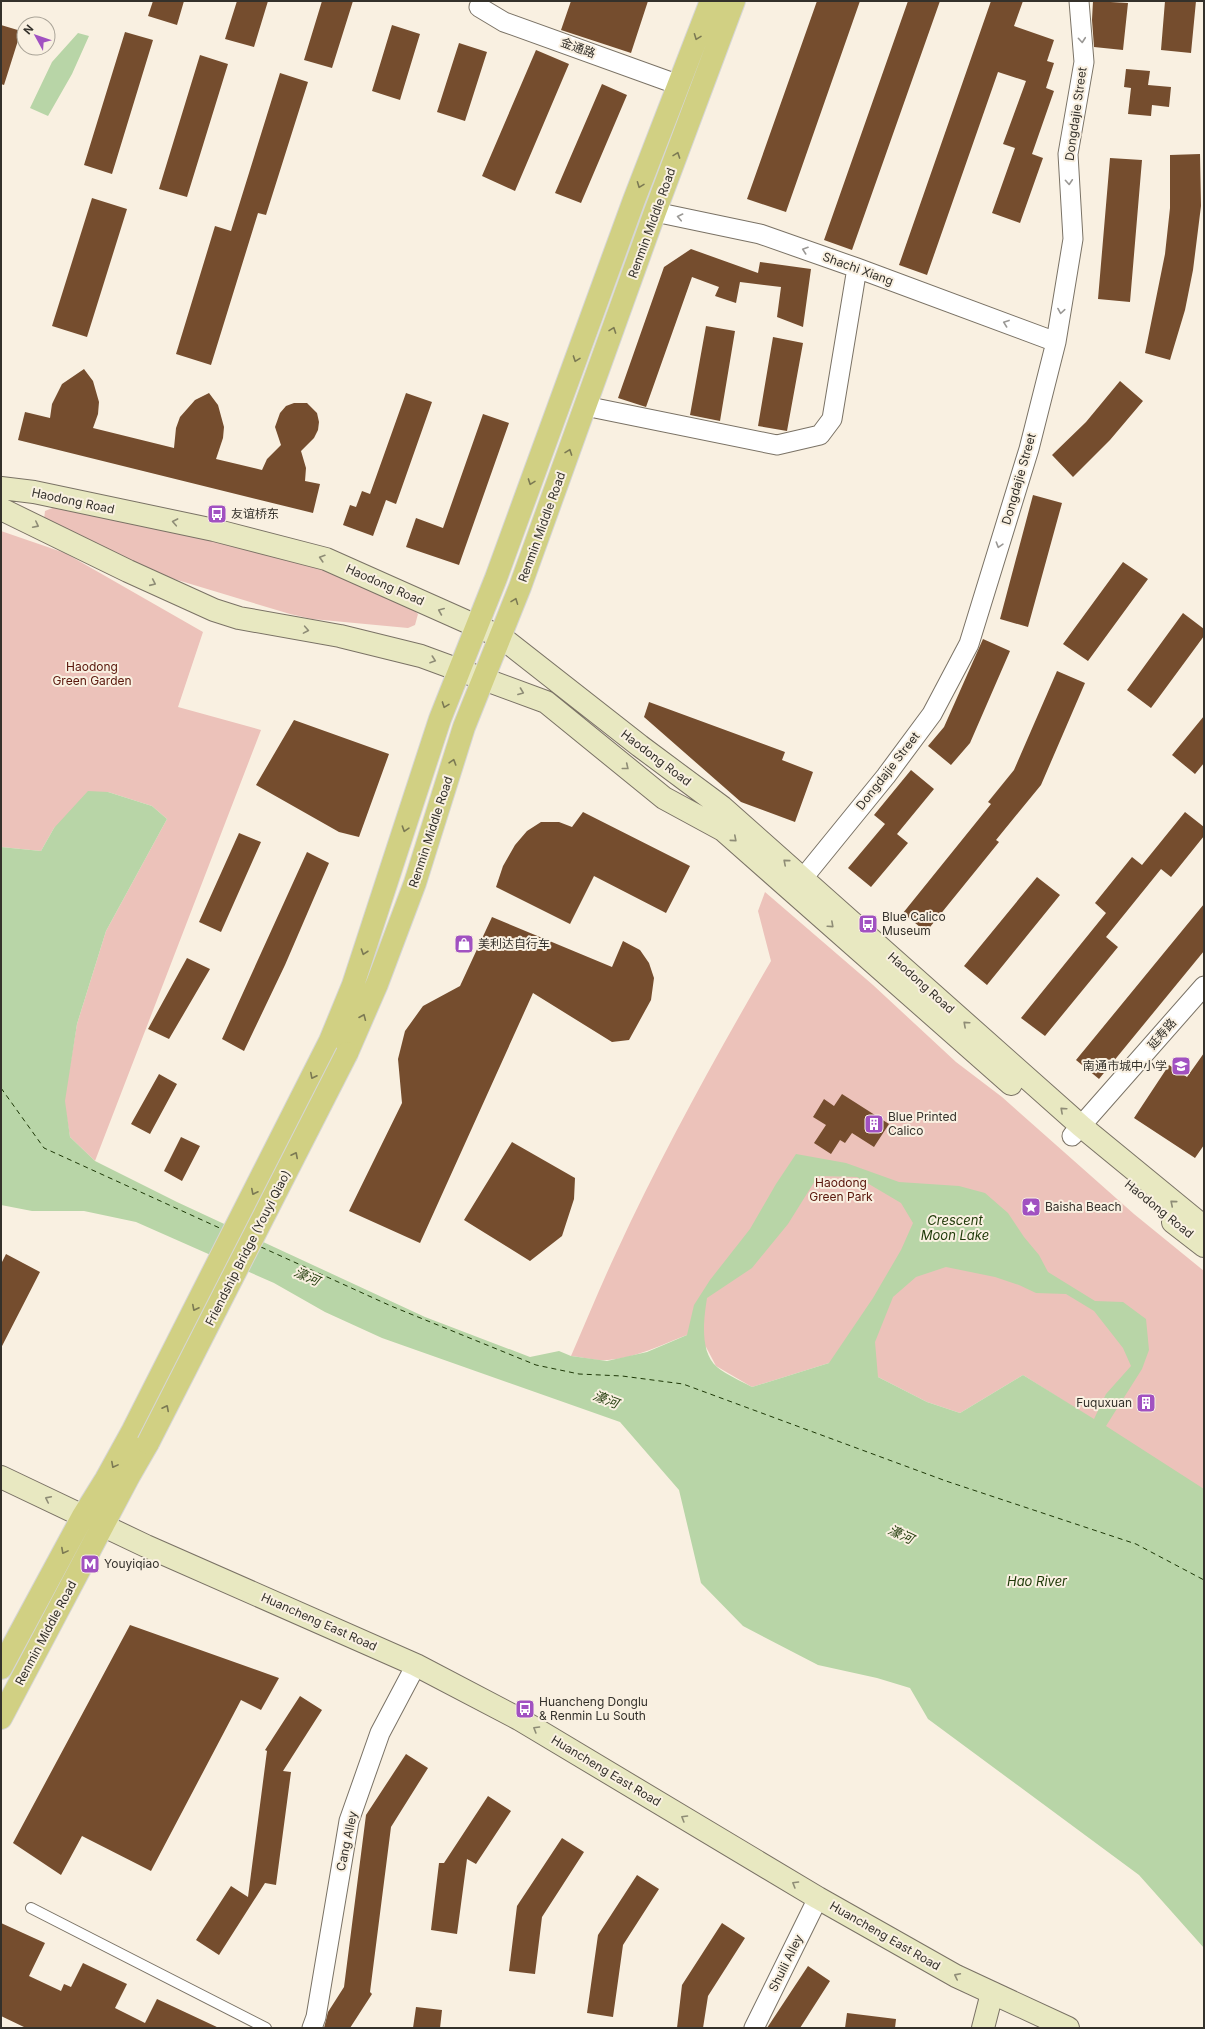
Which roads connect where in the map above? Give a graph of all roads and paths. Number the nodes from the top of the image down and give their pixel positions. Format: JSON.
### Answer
{"nodes":[{"id":1,"x":711,"y":1,"type":"edge"},
{"id":2,"x":734,"y":1,"type":"edge"},
{"id":3,"x":1079,"y":1,"type":"edge"},
{"id":4,"x":475,"y":4,"type":"edge"},
{"id":5,"x":678,"y":85,"type":"junction"},
{"id":6,"x":656,"y":212,"type":"junction"},
{"id":7,"x":857,"y":268,"type":"junction"},
{"id":8,"x":1056,"y":342,"type":"junction"},
{"id":9,"x":585,"y":406,"type":"junction"},
{"id":10,"x":1,"y":488,"type":"edge"},
{"id":11,"x":1,"y":509,"type":"edge"},
{"id":12,"x":477,"y":626,"type":"junction"},
{"id":13,"x":501,"y":637,"type":"junction"},
{"id":14,"x":459,"y":669,"type":"junction"},
{"id":15,"x":485,"y":678,"type":"junction"},
{"id":16,"x":803,"y":878,"type":"junction"},
{"id":17,"x":803,"y":900,"type":"junction"},
{"id":18,"x":1204,"y":986,"type":"edge"},
{"id":19,"x":339,"y":1047,"type":"junction"},
{"id":20,"x":1076,"y":1131,"type":"junction"},
{"id":21,"x":1204,"y":1227,"type":"edge"},
{"id":22,"x":1204,"y":1246,"type":"edge"},
{"id":23,"x":140,"y":1437,"type":"junction"},
{"id":24,"x":1,"y":1477,"type":"edge"},
{"id":25,"x":83,"y":1516,"type":"junction"},
{"id":26,"x":103,"y":1526,"type":"junction"},
{"id":27,"x":416,"y":1665,"type":"junction"},
{"id":28,"x":1,"y":1668,"type":"edge"},
{"id":29,"x":1,"y":1718,"type":"edge"},
{"id":30,"x":818,"y":1898,"type":"junction"},
{"id":31,"x":31,"y":1908,"type":"dead end"},
{"id":32,"x":992,"y":1993,"type":"junction"},
{"id":33,"x":266,"y":2028,"type":"edge"},
{"id":34,"x":312,"y":2028,"type":"edge"},
{"id":35,"x":754,"y":2028,"type":"edge"},
{"id":36,"x":983,"y":2028,"type":"edge"},
{"id":37,"x":1068,"y":2028,"type":"edge"}],
"edges":[{"from":1,"to":5,"type":"main road","name":"Renmin Middle Road","one_way":true},
{"from":6,"to":2,"type":"main road","name":"Renmin Middle Road","one_way":true},
{"from":3,"to":8,"type":"street","name":"Dongdajie Street","one_way":true},
{"from":4,"to":5,"type":"street","name":"金通路"},
{"from":5,"to":12,"type":"main road","name":"Renmin Middle Road","one_way":true},
{"from":7,"to":6,"type":"street","name":"Shachi Xiang","one_way":true},
{"from":9,"to":6,"type":"main road","name":"Renmin Middle Road","one_way":true},
{"from":8,"to":7,"type":"street","name":"Shachi Xiang","one_way":true},
{"from":7,"to":9,"type":"street"},
{"from":8,"to":16,"type":"street","name":"Dongdajie Street","one_way":true},
{"from":13,"to":9,"type":"main road","name":"Renmin Middle Road","one_way":true},
{"from":12,"to":10,"type":"main road","name":"Haodong Road","one_way":true},
{"from":11,"to":14,"type":"main road","name":"Haodong Road","one_way":true},
{"from":12,"to":13,"type":"main road","name":"Haodong Road"},
{"from":12,"to":14,"type":"main road","name":"Renmin Middle Road"},
{"from":13,"to":15,"type":"main road","name":"Renmin Middle Road"},
{"from":16,"to":13,"type":"main road","name":"Haodong Road","one_way":true},
{"from":14,"to":15,"type":"main road","name":"Haodong Road"},
{"from":14,"to":19,"type":"main road","name":"Renmin Middle Road","one_way":true},
{"from":15,"to":17,"type":"main road","name":"Haodong Road","one_way":true},
{"from":19,"to":15,"type":"main road","name":"Renmin Middle Road","one_way":true},
{"from":16,"to":17,"type":"street","name":"Dongdajie Street"},
{"from":20,"to":16,"type":"main road","name":"Haodong Road","one_way":true},
{"from":17,"to":20,"type":"main road","name":"Haodong Road","one_way":true},
{"from":18,"to":20,"type":"street","name":"延寿路"},
{"from":19,"to":23,"type":"main road","name":"Friendship Bridge (Youyi Qiao)","bridge":true},
{"from":21,"to":20,"type":"main road","name":"Haodong Road","one_way":true},
{"from":20,"to":22,"type":"main road","name":"Haodong Road"},
{"from":23,"to":25,"type":"main road","name":"Renmin Middle Road","one_way":true},
{"from":23,"to":26,"type":"main road","name":"Renmin Middle Road"},
{"from":25,"to":24,"type":"main road","name":"Huancheng East Road","one_way":true},
{"from":25,"to":26,"type":"main road","name":"Huancheng East Road"},
{"from":25,"to":28,"type":"main road","name":"Renmin Middle Road","one_way":true},
{"from":26,"to":27,"type":"main road","name":"Huancheng East Road"},
{"from":26,"to":29,"type":"main road","name":"Renmin Middle Road"},
{"from":30,"to":27,"type":"main road","name":"Huancheng East Road","one_way":true},
{"from":27,"to":34,"type":"street","name":"Cang Alley"},
{"from":32,"to":30,"type":"main road","name":"Huancheng East Road","one_way":true},
{"from":30,"to":35,"type":"street","name":"Shuili Alley"},
{"from":31,"to":33,"type":"lane"},
{"from":32,"to":36,"type":"main road"},
{"from":32,"to":37,"type":"main road","name":"Huancheng East Road"}]}
